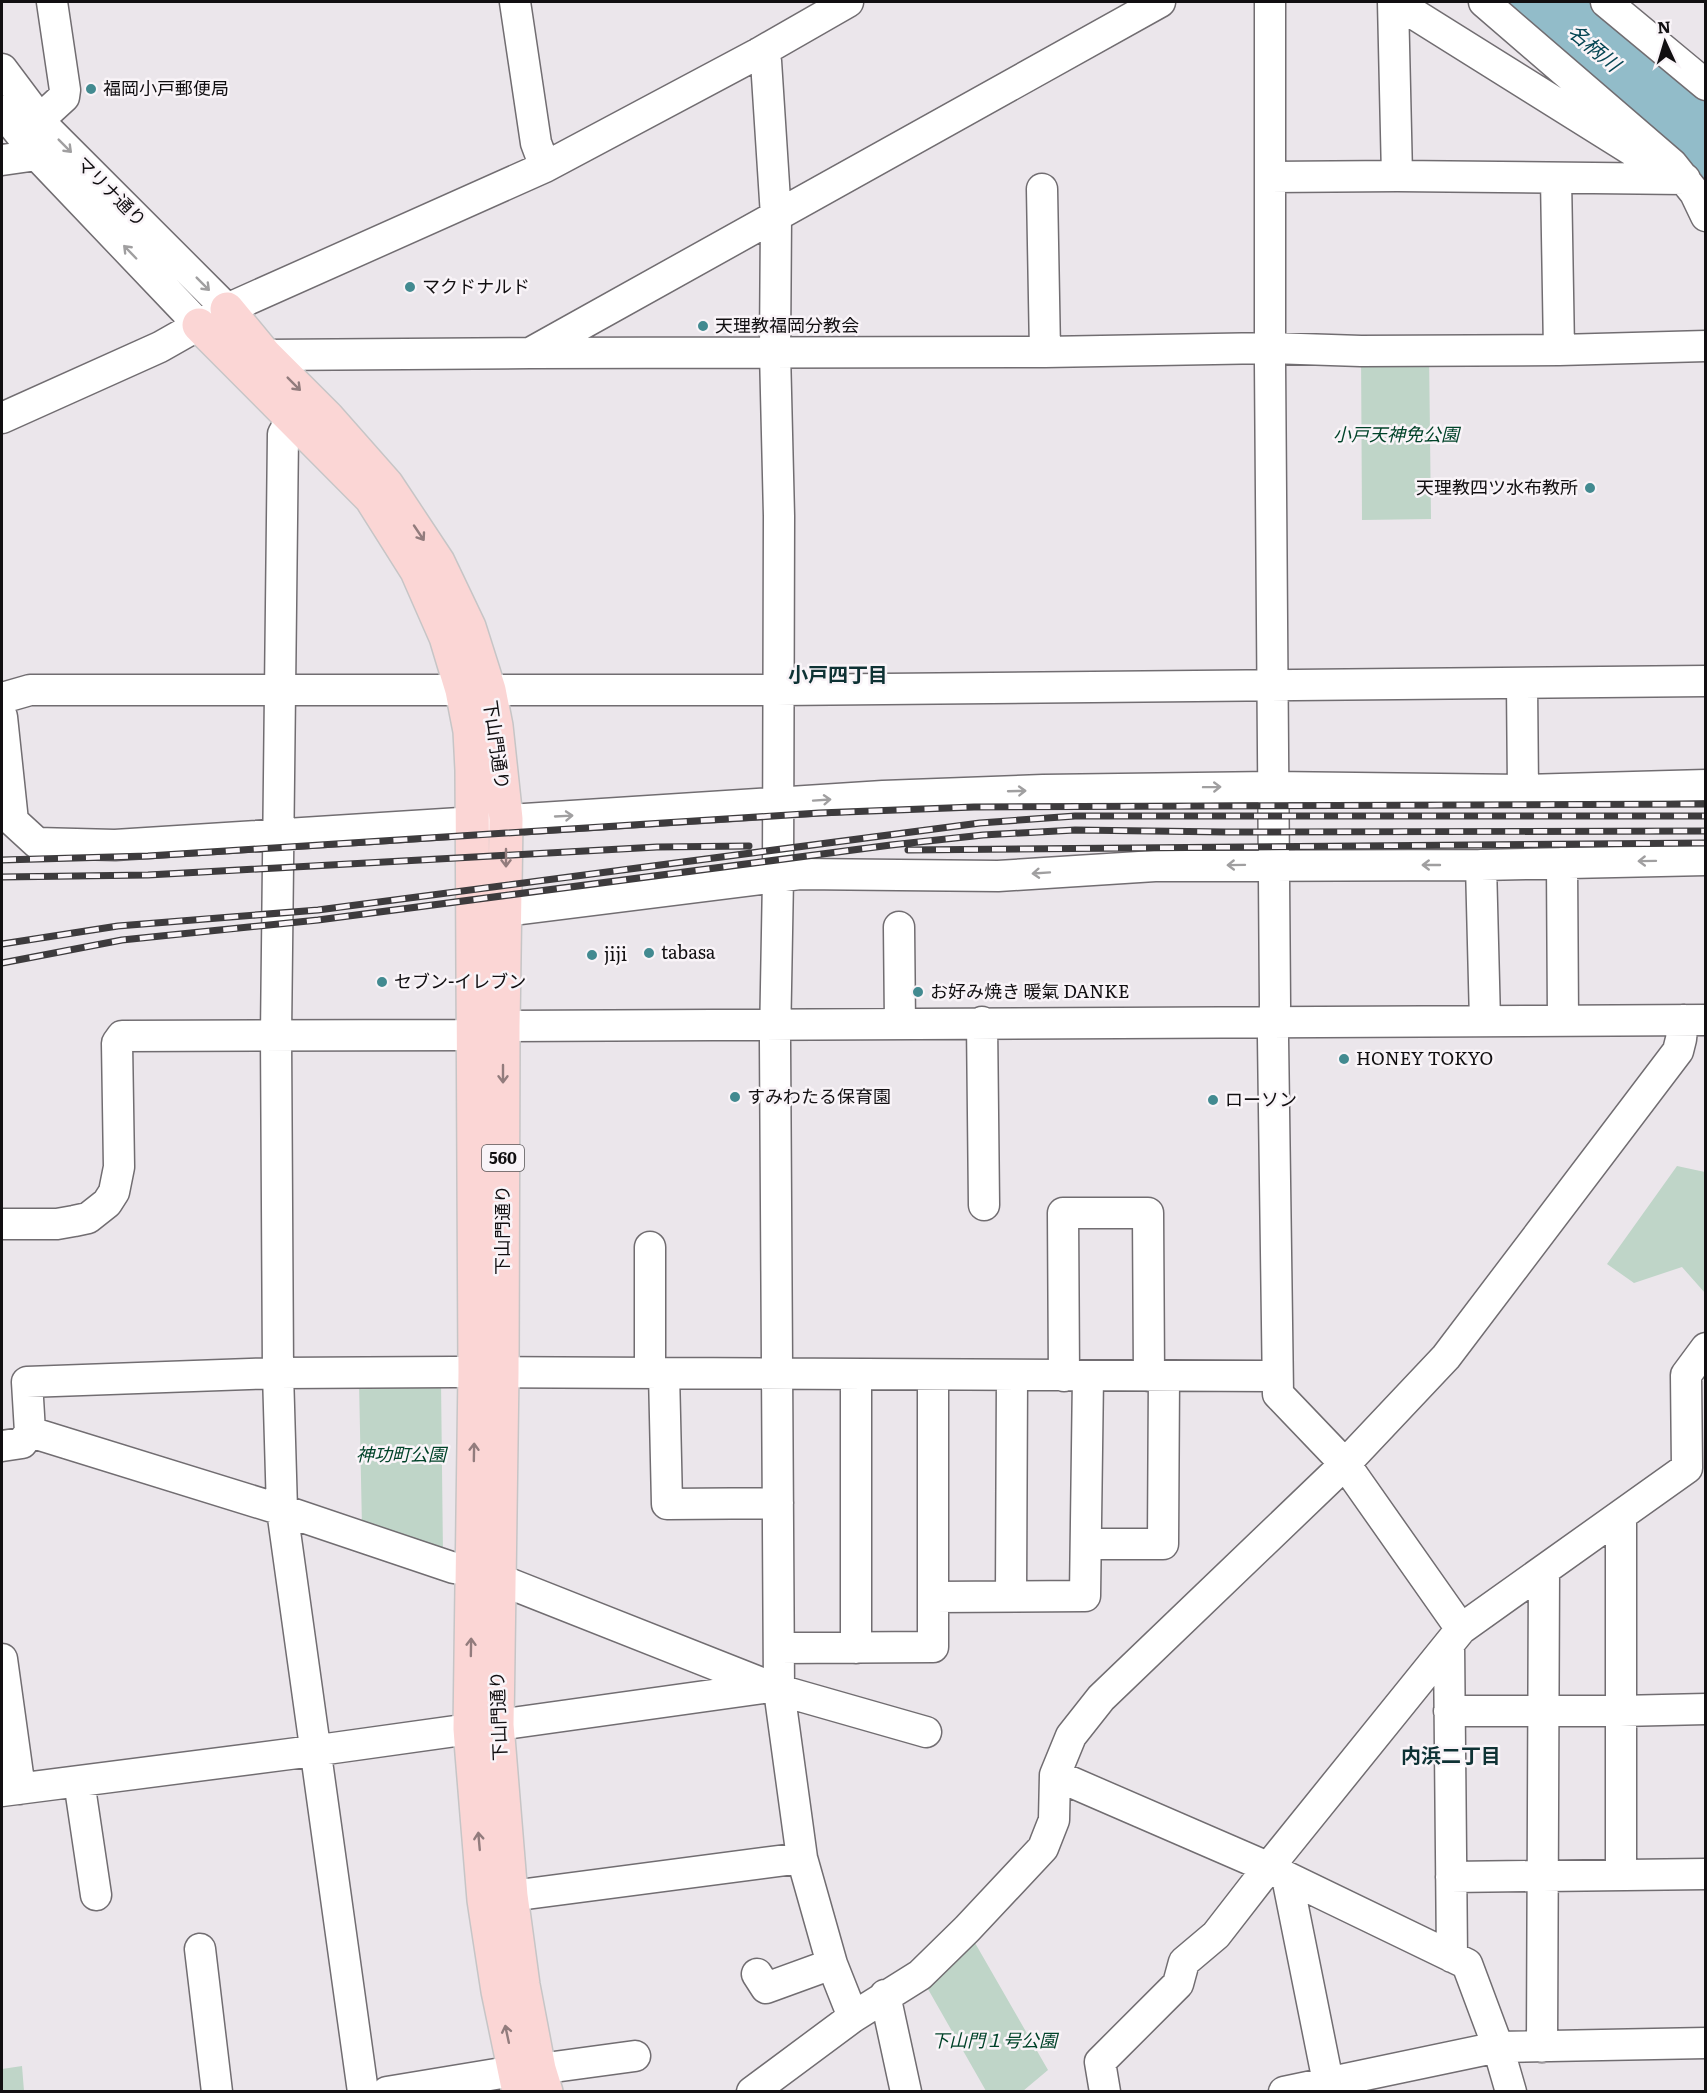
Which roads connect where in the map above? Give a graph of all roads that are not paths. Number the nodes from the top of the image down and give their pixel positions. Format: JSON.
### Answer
{"nodes":[{"id":1,"x":52,"y":2,"type":"edge"},
{"id":2,"x":515,"y":2,"type":"edge"},
{"id":3,"x":848,"y":2,"type":"edge"},
{"id":4,"x":1161,"y":2,"type":"edge"},
{"id":5,"x":1270,"y":2,"type":"edge"},
{"id":6,"x":1394,"y":2,"type":"edge"},
{"id":7,"x":1484,"y":2,"type":"edge"},
{"id":8,"x":1606,"y":2,"type":"edge"},
{"id":9,"x":759,"y":53,"type":"junction"},
{"id":10,"x":2,"y":69,"type":"edge"},
{"id":11,"x":1706,"y":85,"type":"edge"},
{"id":12,"x":2,"y":111,"type":"edge"},
{"id":13,"x":40,"y":119,"type":"junction"},
{"id":14,"x":37,"y":155,"type":"junction"},
{"id":15,"x":2,"y":160,"type":"edge"},
{"id":16,"x":545,"y":166,"type":"junction"},
{"id":17,"x":1397,"y":176,"type":"junction"},
{"id":18,"x":1270,"y":177,"type":"junction"},
{"id":19,"x":1556,"y":178,"type":"junction"},
{"id":20,"x":1685,"y":179,"type":"junction"},
{"id":21,"x":1042,"y":189,"type":"dead end"},
{"id":22,"x":776,"y":216,"type":"junction"},
{"id":23,"x":1706,"y":216,"type":"edge"},
{"id":24,"x":227,"y":309,"type":"junction"},
{"id":25,"x":199,"y":325,"type":"junction"},
{"id":26,"x":1706,"y":346,"type":"edge"},
{"id":27,"x":1270,"y":348,"type":"junction"},
{"id":28,"x":1559,"y":350,"type":"junction"},
{"id":29,"x":775,"y":352,"type":"junction"},
{"id":30,"x":1045,"y":352,"type":"junction"},
{"id":31,"x":530,"y":354,"type":"junction"},
{"id":32,"x":265,"y":355,"type":"junction"},
{"id":33,"x":2,"y":418,"type":"edge"},
{"id":34,"x":292,"y":418,"type":"junction"},
{"id":35,"x":1706,"y":681,"type":"edge"},
{"id":36,"x":1272,"y":684,"type":"junction"},
{"id":37,"x":1522,"y":684,"type":"junction"},
{"id":38,"x":279,"y":689,"type":"junction"},
{"id":39,"x":475,"y":690,"type":"junction"},
{"id":40,"x":778,"y":690,"type":"junction"},
{"id":41,"x":2,"y":698,"type":"edge"},
{"id":42,"x":2,"y":717,"type":"edge"},
{"id":43,"x":1706,"y":785,"type":"edge"},
{"id":44,"x":1272,"y":787,"type":"junction"},
{"id":45,"x":1523,"y":790,"type":"junction"},
{"id":46,"x":778,"y":804,"type":"junction"},
{"id":47,"x":506,"y":819,"type":"junction"},
{"id":48,"x":471,"y":821,"type":"junction"},
{"id":49,"x":279,"y":835,"type":"junction"},
{"id":50,"x":1706,"y":860,"type":"edge"},
{"id":51,"x":1562,"y":863,"type":"junction"},
{"id":52,"x":1273,"y":864,"type":"junction"},
{"id":53,"x":1481,"y":865,"type":"junction"},
{"id":54,"x":778,"y":878,"type":"junction"},
{"id":55,"x":506,"y":911,"type":"junction"},
{"id":56,"x":899,"y":927,"type":"dead end"},
{"id":57,"x":1485,"y":1020,"type":"junction"},
{"id":58,"x":1563,"y":1020,"type":"junction"},
{"id":59,"x":1694,"y":1020,"type":"edge"},
{"id":60,"x":1273,"y":1021,"type":"junction"},
{"id":61,"x":982,"y":1022,"type":"junction"},
{"id":62,"x":900,"y":1023,"type":"junction"},
{"id":63,"x":776,"y":1024,"type":"junction"},
{"id":64,"x":488,"y":1030,"type":"junction"},
{"id":65,"x":276,"y":1035,"type":"junction"},
{"id":66,"x":984,"y":1205,"type":"dead end"},
{"id":67,"x":2,"y":1224,"type":"edge"},
{"id":68,"x":650,"y":1247,"type":"dead end"},
{"id":69,"x":1706,"y":1348,"type":"edge"},
{"id":70,"x":489,"y":1372,"type":"junction"},
{"id":71,"x":278,"y":1373,"type":"junction"},
{"id":72,"x":657,"y":1373,"type":"junction"},
{"id":73,"x":777,"y":1373,"type":"junction"},
{"id":74,"x":856,"y":1374,"type":"junction"},
{"id":75,"x":933,"y":1376,"type":"junction"},
{"id":76,"x":1012,"y":1376,"type":"junction"},
{"id":77,"x":1076,"y":1376,"type":"junction"},
{"id":78,"x":1156,"y":1376,"type":"junction"},
{"id":79,"x":1277,"y":1376,"type":"junction"},
{"id":80,"x":30,"y":1432,"type":"junction"},
{"id":81,"x":2,"y":1446,"type":"edge"},
{"id":82,"x":1345,"y":1464,"type":"junction"},
{"id":83,"x":778,"y":1503,"type":"junction"},
{"id":84,"x":282,"y":1510,"type":"junction"},
{"id":85,"x":1621,"y":1516,"type":"junction"},
{"id":86,"x":1086,"y":1544,"type":"junction"},
{"id":87,"x":1544,"y":1570,"type":"junction"},
{"id":88,"x":485,"y":1575,"type":"junction"},
{"id":89,"x":1011,"y":1596,"type":"junction"},
{"id":90,"x":934,"y":1597,"type":"junction"},
{"id":91,"x":1455,"y":1637,"type":"junction"},
{"id":92,"x":779,"y":1648,"type":"junction"},
{"id":93,"x":856,"y":1648,"type":"junction"},
{"id":94,"x":2,"y":1659,"type":"edge"},
{"id":95,"x":774,"y":1688,"type":"junction"},
{"id":96,"x":1706,"y":1709,"type":"edge"},
{"id":97,"x":1449,"y":1711,"type":"junction"},
{"id":98,"x":1620,"y":1711,"type":"junction"},
{"id":99,"x":1543,"y":1712,"type":"junction"},
{"id":100,"x":483,"y":1727,"type":"junction"},
{"id":101,"x":926,"y":1732,"type":"dead end"},
{"id":102,"x":315,"y":1751,"type":"junction"},
{"id":103,"x":1055,"y":1775,"type":"junction"},
{"id":104,"x":79,"y":1781,"type":"junction"},
{"id":105,"x":11,"y":1790,"type":"edge"},
{"id":106,"x":802,"y":1858,"type":"junction"},
{"id":107,"x":1277,"y":1872,"type":"junction"},
{"id":108,"x":1706,"y":1874,"type":"edge"},
{"id":109,"x":1542,"y":1875,"type":"junction"},
{"id":110,"x":1621,"y":1875,"type":"junction"},
{"id":111,"x":1451,"y":1877,"type":"junction"},
{"id":112,"x":96,"y":1895,"type":"dead end"},
{"id":113,"x":511,"y":1896,"type":"junction"},
{"id":114,"x":200,"y":1949,"type":"dead end"},
{"id":115,"x":1452,"y":1957,"type":"junction"},
{"id":116,"x":832,"y":1964,"type":"junction"},
{"id":117,"x":758,"y":1974,"type":"dead end"},
{"id":118,"x":885,"y":1995,"type":"junction"},
{"id":119,"x":853,"y":2017,"type":"junction"},
{"id":120,"x":1706,"y":2043,"type":"edge"},
{"id":121,"x":1498,"y":2047,"type":"junction"},
{"id":122,"x":1542,"y":2047,"type":"junction"},
{"id":123,"x":635,"y":2056,"type":"dead end"},
{"id":124,"x":530,"y":2080,"type":"edge"},
{"id":125,"x":1328,"y":2082,"type":"junction"},
{"id":126,"x":756,"y":2090,"type":"edge"},
{"id":127,"x":217,"y":2091,"type":"edge"},
{"id":128,"x":363,"y":2091,"type":"edge"},
{"id":129,"x":387,"y":2091,"type":"edge"},
{"id":130,"x":906,"y":2091,"type":"edge"},
{"id":131,"x":1105,"y":2091,"type":"edge"},
{"id":132,"x":1284,"y":2091,"type":"edge"},
{"id":133,"x":1511,"y":2091,"type":"edge"}],
"edges":[{"from":1,"to":13,"type":"street"},
{"from":2,"to":16,"type":"street"},
{"from":3,"to":9,"type":"street"},
{"from":4,"to":22,"type":"street"},
{"from":5,"to":18,"type":"street"},
{"from":6,"to":17,"type":"street"},
{"from":6,"to":20,"type":"street"},
{"from":7,"to":20,"type":"street"},
{"from":8,"to":11,"type":"street"},
{"from":9,"to":16,"type":"street"},
{"from":9,"to":22,"type":"street"},
{"from":10,"to":13,"type":"street","name":"マリナ通り"},
{"from":12,"to":14,"type":"street","name":"マリナ通り"},
{"from":13,"to":24,"type":"street","name":"マリナ通り","one_way":true},
{"from":14,"to":15,"type":"street"},
{"from":25,"to":14,"type":"street","name":"マリナ通り","one_way":true},
{"from":16,"to":24,"type":"street"},
{"from":17,"to":18,"type":"street"},
{"from":17,"to":19,"type":"street"},
{"from":18,"to":27,"type":"street"},
{"from":19,"to":20,"type":"street"},
{"from":19,"to":28,"type":"street"},
{"from":20,"to":23,"type":"street"},
{"from":21,"to":30,"type":"street"},
{"from":22,"to":29,"type":"street"},
{"from":22,"to":31,"type":"street"},
{"from":24,"to":25,"type":"street"},
{"from":24,"to":32,"type":"main road","name":"下山門通り","number":"560"},
{"from":25,"to":33,"type":"street"},
{"from":25,"to":34,"type":"main road","name":"下山門通り","number":"560"},
{"from":26,"to":28,"type":"street"},
{"from":27,"to":28,"type":"street"},
{"from":27,"to":30,"type":"street"},
{"from":27,"to":36,"type":"street"},
{"from":29,"to":30,"type":"street"},
{"from":29,"to":31,"type":"street"},
{"from":29,"to":40,"type":"street"},
{"from":31,"to":32,"type":"street"},
{"from":32,"to":39,"type":"main road","name":"下山門通り","number":"560","one_way":true},
{"from":34,"to":38,"type":"street"},
{"from":34,"to":39,"type":"main road","name":"下山門通り","number":"560"},
{"from":35,"to":37,"type":"street"},
{"from":36,"to":37,"type":"street"},
{"from":36,"to":40,"type":"street"},
{"from":36,"to":44,"type":"street"},
{"from":37,"to":45,"type":"street"},
{"from":38,"to":39,"type":"street"},
{"from":38,"to":41,"type":"street"},
{"from":38,"to":49,"type":"street"},
{"from":39,"to":40,"type":"street"},
{"from":39,"to":47,"type":"main road","name":"下山門通り","number":"560"},
{"from":39,"to":48,"type":"main road","name":"下山門通り","number":"560"},
{"from":40,"to":46,"type":"street"},
{"from":42,"to":49,"type":"street"},
{"from":43,"to":45,"type":"street"},
{"from":44,"to":45,"type":"street"},
{"from":46,"to":44,"type":"street","one_way":true},
{"from":44,"to":52,"type":"street"},
{"from":47,"to":46,"type":"street","one_way":true},
{"from":46,"to":54,"type":"street"},
{"from":47,"to":48,"type":"street"},
{"from":47,"to":55,"type":"main road","name":"下山門通り","number":"560","one_way":true},
{"from":48,"to":49,"type":"street"},
{"from":48,"to":64,"type":"main road","name":"下山門通り","number":"560"},
{"from":49,"to":65,"type":"street"},
{"from":50,"to":51,"type":"street","one_way":true},
{"from":51,"to":53,"type":"street"},
{"from":51,"to":58,"type":"street"},
{"from":53,"to":52,"type":"street","one_way":true},
{"from":52,"to":54,"type":"street","one_way":true},
{"from":52,"to":60,"type":"street"},
{"from":53,"to":57,"type":"street"},
{"from":54,"to":55,"type":"street"},
{"from":54,"to":63,"type":"street"},
{"from":55,"to":64,"type":"main road","name":"下山門通り","number":"560"},
{"from":56,"to":62,"type":"street"},
{"from":57,"to":58,"type":"street"},
{"from":57,"to":60,"type":"street"},
{"from":58,"to":59,"type":"street"},
{"from":59,"to":82,"type":"street"},
{"from":60,"to":61,"type":"street"},
{"from":60,"to":79,"type":"street"},
{"from":61,"to":62,"type":"street"},
{"from":61,"to":66,"type":"street"},
{"from":62,"to":63,"type":"street"},
{"from":63,"to":64,"type":"street"},
{"from":63,"to":73,"type":"street"},
{"from":64,"to":65,"type":"street"},
{"from":64,"to":70,"type":"main road","name":"下山門通り","number":"560"},
{"from":65,"to":67,"type":"street"},
{"from":65,"to":71,"type":"street"},
{"from":68,"to":72,"type":"street"},
{"from":69,"to":85,"type":"street"},
{"from":70,"to":71,"type":"street"},
{"from":70,"to":72,"type":"street"},
{"from":70,"to":88,"type":"main road","name":"下山門通り","number":"560"},
{"from":71,"to":80,"type":"street"},
{"from":71,"to":84,"type":"street"},
{"from":72,"to":73,"type":"street"},
{"from":72,"to":83,"type":"street"},
{"from":73,"to":74,"type":"street"},
{"from":73,"to":83,"type":"street"},
{"from":74,"to":75,"type":"street"},
{"from":74,"to":93,"type":"street"},
{"from":75,"to":76,"type":"street"},
{"from":75,"to":90,"type":"street"},
{"from":76,"to":77,"type":"street"},
{"from":76,"to":89,"type":"street"},
{"from":77,"to":78,"type":"street"},
{"from":77,"to":78,"type":"street"},
{"from":77,"to":86,"type":"street"},
{"from":78,"to":79,"type":"street"},
{"from":78,"to":86,"type":"street"},
{"from":79,"to":82,"type":"street"},
{"from":80,"to":81,"type":"street"},
{"from":80,"to":84,"type":"street"},
{"from":82,"to":91,"type":"street"},
{"from":82,"to":103,"type":"street"},
{"from":83,"to":92,"type":"street"},
{"from":84,"to":88,"type":"street"},
{"from":84,"to":102,"type":"street"},
{"from":85,"to":87,"type":"street"},
{"from":85,"to":98,"type":"street"},
{"from":86,"to":89,"type":"street"},
{"from":87,"to":91,"type":"street"},
{"from":87,"to":99,"type":"street"},
{"from":88,"to":95,"type":"street"},
{"from":88,"to":100,"type":"main road","name":"下山門通り","number":"560"},
{"from":89,"to":90,"type":"street"},
{"from":90,"to":93,"type":"street"},
{"from":91,"to":97,"type":"street"},
{"from":91,"to":107,"type":"street"},
{"from":92,"to":93,"type":"street"},
{"from":92,"to":95,"type":"street"},
{"from":94,"to":105,"type":"street"},
{"from":95,"to":100,"type":"street"},
{"from":95,"to":101,"type":"street"},
{"from":95,"to":106,"type":"street"},
{"from":96,"to":98,"type":"street"},
{"from":97,"to":99,"type":"street"},
{"from":97,"to":111,"type":"street"},
{"from":98,"to":99,"type":"street"},
{"from":98,"to":110,"type":"street"},
{"from":99,"to":109,"type":"street"},
{"from":100,"to":102,"type":"street"},
{"from":100,"to":113,"type":"main road","name":"下山門通り","number":"560"},
{"from":124,"to":100,"type":"main road","name":"下山門通り","number":"560","one_way":true},
{"from":102,"to":104,"type":"street"},
{"from":102,"to":128,"type":"street"},
{"from":103,"to":107,"type":"street"},
{"from":103,"to":118,"type":"street"},
{"from":104,"to":105,"type":"street"},
{"from":104,"to":112,"type":"street"},
{"from":106,"to":113,"type":"street"},
{"from":106,"to":116,"type":"street"},
{"from":107,"to":115,"type":"street"},
{"from":107,"to":125,"type":"street"},
{"from":107,"to":131,"type":"street"},
{"from":108,"to":110,"type":"street"},
{"from":109,"to":110,"type":"street"},
{"from":109,"to":111,"type":"street"},
{"from":109,"to":122,"type":"street"},
{"from":111,"to":115,"type":"street"},
{"from":113,"to":124,"type":"main road","name":"下山門通り","number":"560"},
{"from":114,"to":127,"type":"street"},
{"from":115,"to":121,"type":"street"},
{"from":116,"to":117,"type":"street"},
{"from":116,"to":119,"type":"street"},
{"from":118,"to":119,"type":"street"},
{"from":118,"to":130,"type":"street"},
{"from":119,"to":126,"type":"street"},
{"from":120,"to":122,"type":"street"},
{"from":121,"to":122,"type":"street"},
{"from":121,"to":125,"type":"street"},
{"from":121,"to":133,"type":"street"},
{"from":123,"to":124,"type":"street"},
{"from":124,"to":129,"type":"street"},
{"from":125,"to":132,"type":"street"}]}
